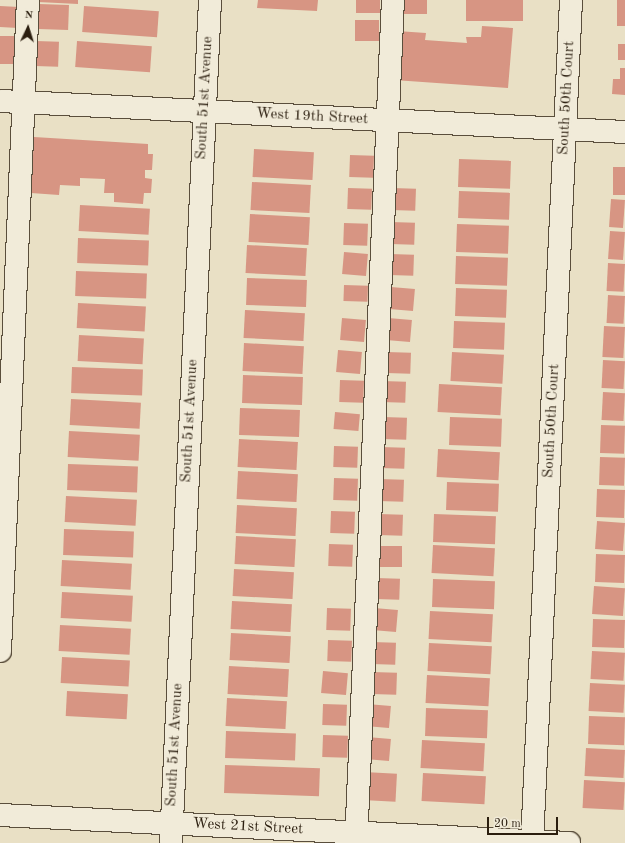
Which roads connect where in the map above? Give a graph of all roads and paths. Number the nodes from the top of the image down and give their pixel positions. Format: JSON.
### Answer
{"nodes":[{"id":1,"x":28,"y":0,"type":"edge"},
{"id":2,"x":210,"y":0,"type":"edge"},
{"id":3,"x":393,"y":0,"type":"edge"},
{"id":4,"x":571,"y":0,"type":"edge"},
{"id":5,"x":0,"y":102,"type":"edge"},
{"id":6,"x":24,"y":103,"type":"junction"},
{"id":7,"x":205,"y":111,"type":"junction"},
{"id":8,"x":388,"y":121,"type":"junction"},
{"id":9,"x":565,"y":130,"type":"junction"},
{"id":10,"x":625,"y":132,"type":"edge"},
{"id":11,"x":0,"y":651,"type":"edge"},
{"id":12,"x":0,"y":815,"type":"edge"},
{"id":13,"x":171,"y":833,"type":"edge"},
{"id":14,"x":356,"y":838,"type":"edge"},
{"id":15,"x":532,"y":842,"type":"edge"},
{"id":16,"x":569,"y":843,"type":"edge"}],
"edges":[{"from":1,"to":6,"type":"street"},
{"from":2,"to":7,"type":"street","name":"South 51st Avenue"},
{"from":3,"to":8,"type":"street"},
{"from":4,"to":9,"type":"street","name":"South 50th Court"},
{"from":5,"to":6,"type":"street","name":"West 19th Street"},
{"from":6,"to":7,"type":"street","name":"West 19th Street"},
{"from":6,"to":11,"type":"street"},
{"from":7,"to":8,"type":"street","name":"West 19th Street"},
{"from":7,"to":13,"type":"street","name":"South 51st Avenue"},
{"from":8,"to":9,"type":"street","name":"West 19th Street"},
{"from":8,"to":14,"type":"street"},
{"from":9,"to":10,"type":"street","name":"West 19th Street"},
{"from":9,"to":15,"type":"street","name":"South 50th Court"},
{"from":12,"to":13,"type":"street","name":"West 21st Street"},
{"from":13,"to":14,"type":"street","name":"West 21st Street"},
{"from":14,"to":15,"type":"street","name":"West 21st Street"},
{"from":15,"to":16,"type":"street","name":"West 21st Street"}]}
